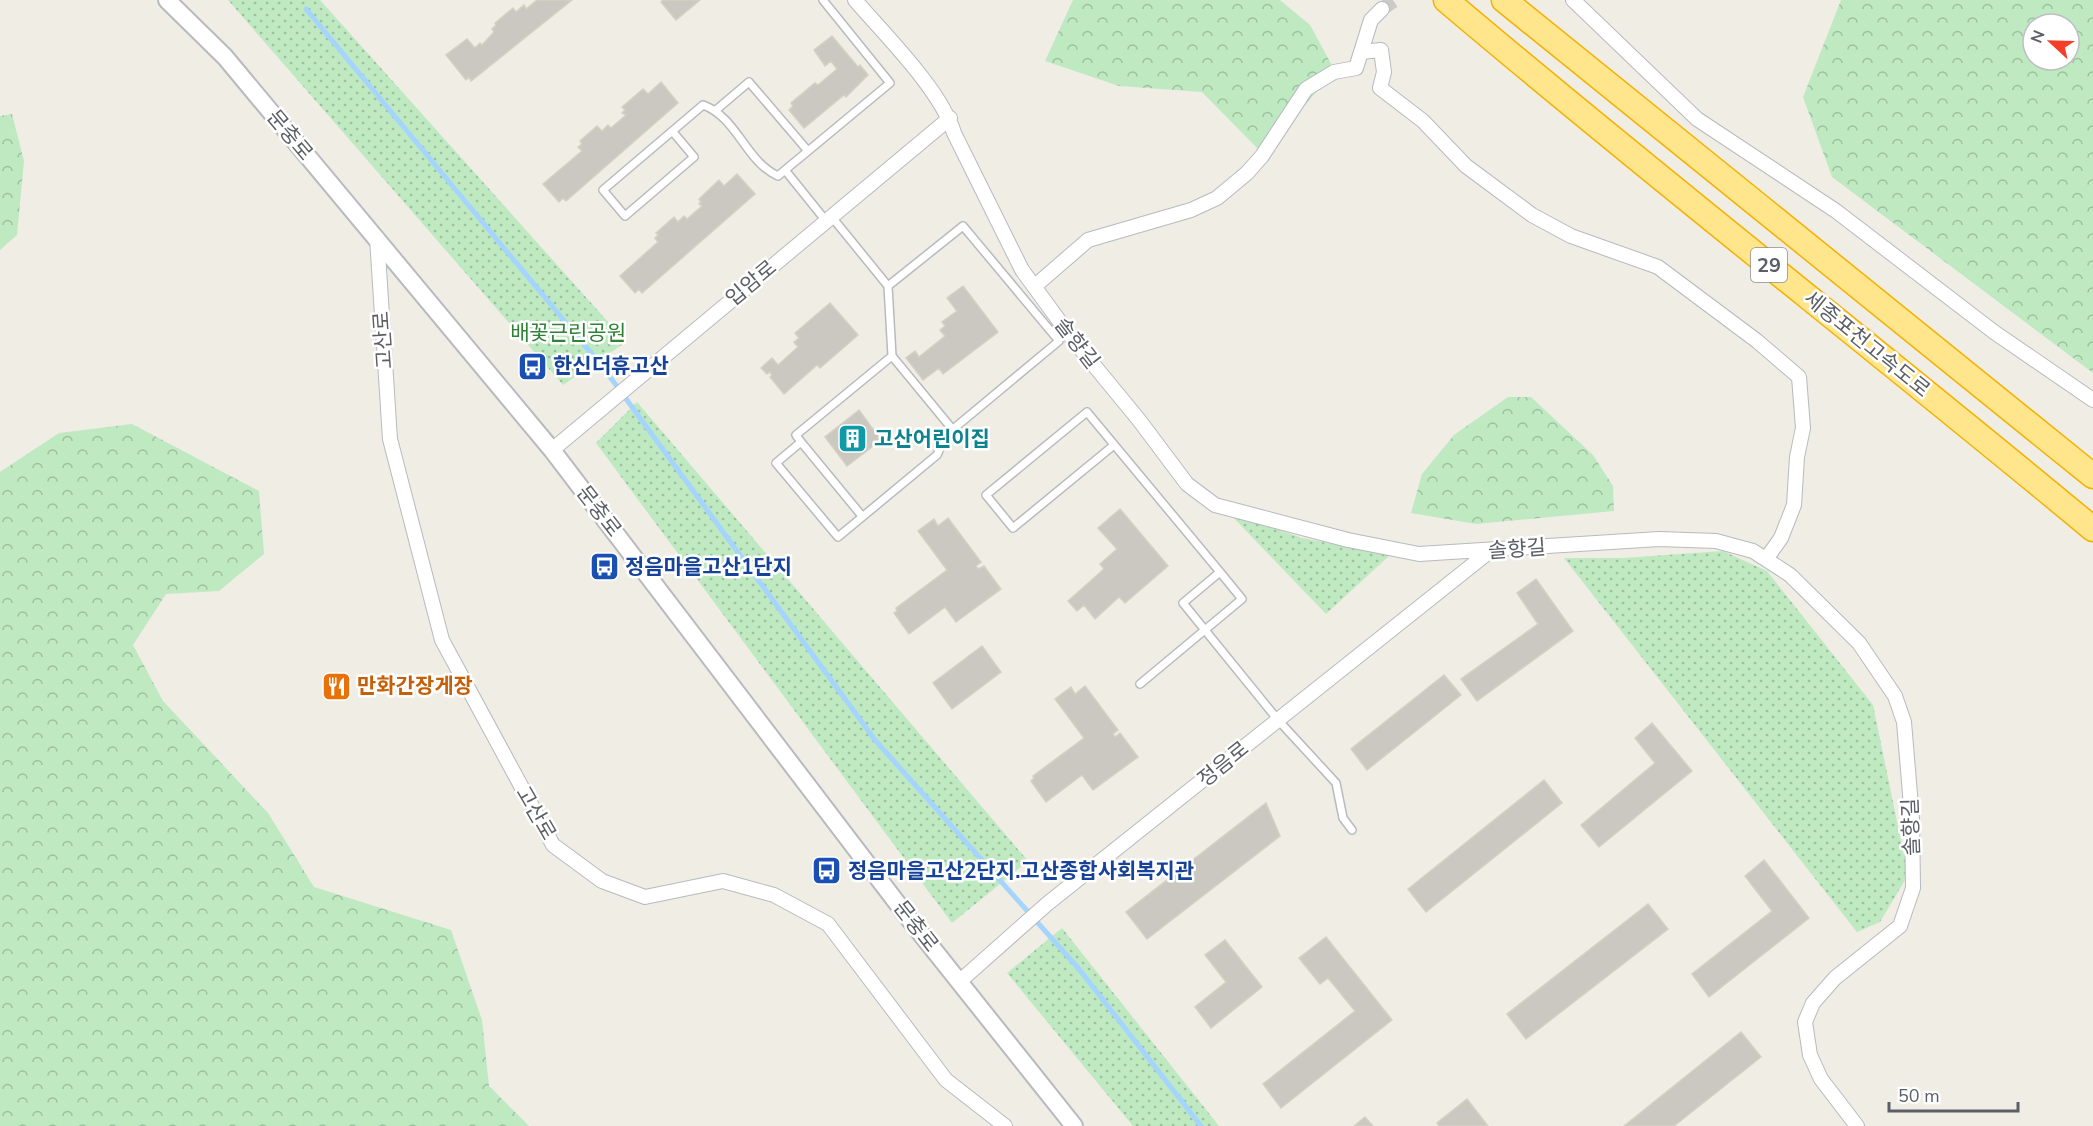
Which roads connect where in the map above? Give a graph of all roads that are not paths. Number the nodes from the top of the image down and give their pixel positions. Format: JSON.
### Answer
{"nodes":[{"id":1,"x":167,"y":0,"type":"edge"},
{"id":2,"x":823,"y":0,"type":"edge"},
{"id":3,"x":855,"y":0,"type":"edge"},
{"id":4,"x":1446,"y":0,"type":"edge"},
{"id":5,"x":1504,"y":0,"type":"edge"},
{"id":6,"x":1573,"y":0,"type":"edge"},
{"id":7,"x":1382,"y":9,"type":"tunnel mouth"},
{"id":8,"x":1361,"y":52,"type":"junction"},
{"id":9,"x":717,"y":110,"type":"junction"},
{"id":10,"x":950,"y":118,"type":"junction"},
{"id":11,"x":673,"y":132,"type":"junction"},
{"id":12,"x":808,"y":151,"type":"junction"},
{"id":13,"x":785,"y":170,"type":"junction"},
{"id":14,"x":828,"y":218,"type":"junction"},
{"id":15,"x":377,"y":238,"type":"junction"},
{"id":16,"x":888,"y":286,"type":"junction"},
{"id":17,"x":1035,"y":286,"type":"junction"},
{"id":18,"x":892,"y":356,"type":"junction"},
{"id":19,"x":2093,"y":400,"type":"edge"},
{"id":20,"x":953,"y":430,"type":"junction"},
{"id":21,"x":801,"y":442,"type":"junction"},
{"id":22,"x":1114,"y":445,"type":"junction"},
{"id":23,"x":552,"y":450,"type":"junction"},
{"id":24,"x":2093,"y":476,"type":"edge"},
{"id":25,"x":862,"y":516,"type":"junction"},
{"id":26,"x":2093,"y":529,"type":"edge"},
{"id":27,"x":1491,"y":551,"type":"junction"},
{"id":28,"x":1766,"y":559,"type":"junction"},
{"id":29,"x":1220,"y":572,"type":"junction"},
{"id":30,"x":1205,"y":630,"type":"junction"},
{"id":31,"x":1140,"y":684,"type":"dead end"},
{"id":32,"x":1278,"y":720,"type":"junction"},
{"id":33,"x":1352,"y":830,"type":"dead end"},
{"id":34,"x":959,"y":982,"type":"junction"},
{"id":35,"x":1005,"y":1126,"type":"edge"},
{"id":36,"x":1074,"y":1126,"type":"edge"},
{"id":37,"x":1857,"y":1126,"type":"edge"}],
"edges":[{"from":1,"to":15,"type":"street","name":"문충로"},
{"from":2,"to":12,"type":"lane"},
{"from":3,"to":10,"type":"street","name":"솔향길"},
{"from":4,"to":26,"type":"highway","name":"세종포천고속도로","number":"29"},
{"from":5,"to":24,"type":"highway","name":"세종포천고속도로","number":"29"},
{"from":6,"to":19,"type":"street"},
{"from":7,"to":8,"type":"street"},
{"from":8,"to":17,"type":"street"},
{"from":8,"to":28,"type":"street"},
{"from":9,"to":11,"type":"lane"},
{"from":9,"to":12,"type":"lane"},
{"from":9,"to":13,"type":"lane"},
{"from":10,"to":14,"type":"street","name":"입암로"},
{"from":10,"to":17,"type":"street","name":"솔향길"},
{"from":11,"to":11,"type":"lane"},
{"from":12,"to":13,"type":"lane"},
{"from":13,"to":14,"type":"lane"},
{"from":14,"to":16,"type":"lane"},
{"from":14,"to":23,"type":"street","name":"입암로"},
{"from":15,"to":23,"type":"street","name":"문충로"},
{"from":15,"to":35,"type":"street","name":"고산로"},
{"from":16,"to":18,"type":"lane"},
{"from":16,"to":20,"type":"lane"},
{"from":17,"to":27,"type":"street","name":"솔향길"},
{"from":18,"to":20,"type":"lane"},
{"from":18,"to":21,"type":"lane"},
{"from":20,"to":25,"type":"lane"},
{"from":21,"to":25,"type":"lane"},
{"from":21,"to":25,"type":"lane"},
{"from":22,"to":22,"type":"lane"},
{"from":22,"to":29,"type":"lane"},
{"from":23,"to":34,"type":"street","name":"문충로"},
{"from":27,"to":28,"type":"street","name":"솔향길"},
{"from":27,"to":32,"type":"street","name":"정음로"},
{"from":28,"to":37,"type":"street","name":"솔향길"},
{"from":29,"to":30,"type":"lane"},
{"from":29,"to":30,"type":"lane"},
{"from":30,"to":31,"type":"lane"},
{"from":30,"to":32,"type":"lane"},
{"from":32,"to":33,"type":"lane"},
{"from":32,"to":34,"type":"street","name":"정음로"},
{"from":34,"to":36,"type":"street","name":"문충로"}]}
